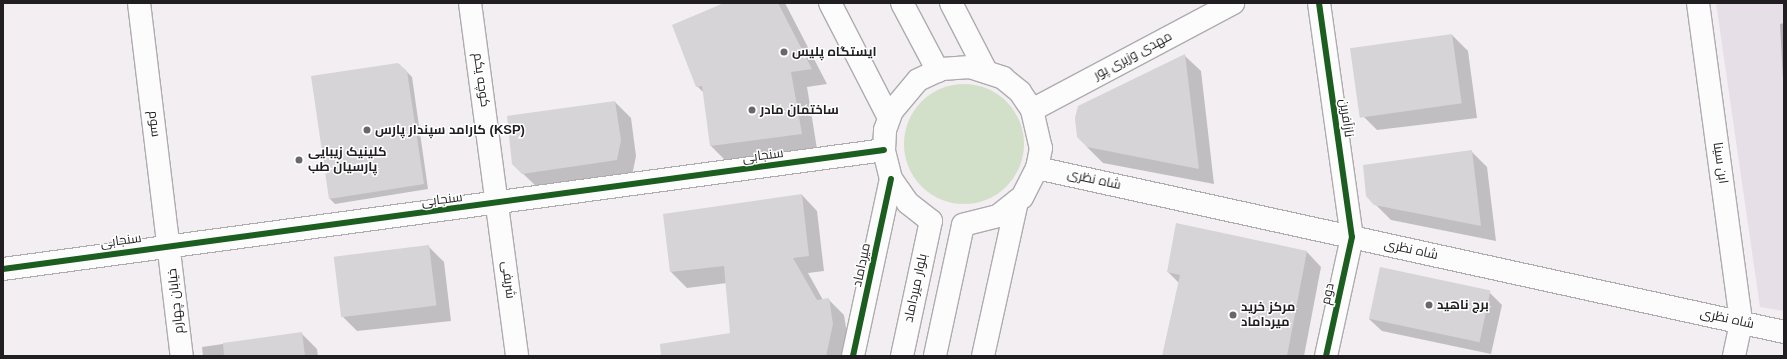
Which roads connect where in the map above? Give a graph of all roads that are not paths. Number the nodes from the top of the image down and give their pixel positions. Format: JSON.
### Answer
{"nodes":[{"id":1,"x":139,"y":3,"type":"edge"},
{"id":2,"x":470,"y":3,"type":"edge"},
{"id":3,"x":830,"y":3,"type":"edge"},
{"id":4,"x":902,"y":3,"type":"edge"},
{"id":5,"x":951,"y":3,"type":"edge"},
{"id":6,"x":1233,"y":3,"type":"edge"},
{"id":7,"x":1319,"y":3,"type":"edge"},
{"id":8,"x":1698,"y":3,"type":"edge"},
{"id":9,"x":938,"y":71,"type":"junction"},
{"id":10,"x":986,"y":71,"type":"junction"},
{"id":11,"x":1032,"y":110,"type":"junction"},
{"id":12,"x":889,"y":118,"type":"junction"},
{"id":13,"x":884,"y":150,"type":"junction"},
{"id":14,"x":1037,"y":168,"type":"junction"},
{"id":15,"x":892,"y":179,"type":"junction"},
{"id":16,"x":1017,"y":202,"type":"junction"},
{"id":17,"x":498,"y":204,"type":"junction"},
{"id":18,"x":1352,"y":237,"type":"junction"},
{"id":19,"x":170,"y":246,"type":"junction"},
{"id":20,"x":3,"y":268,"type":"edge"},
{"id":21,"x":1742,"y":322,"type":"junction"},
{"id":22,"x":1784,"y":332,"type":"edge"},
{"id":23,"x":182,"y":356,"type":"edge"},
{"id":24,"x":517,"y":356,"type":"edge"},
{"id":25,"x":853,"y":356,"type":"edge"},
{"id":26,"x":902,"y":356,"type":"edge"},
{"id":27,"x":935,"y":356,"type":"edge"},
{"id":28,"x":983,"y":356,"type":"edge"},
{"id":29,"x":1326,"y":356,"type":"edge"},
{"id":30,"x":1734,"y":356,"type":"edge"}],
"edges":[{"from":1,"to":19,"type":"main road","name":"سوم"},
{"from":2,"to":17,"type":"main road","name":"کوچه یکم"},
{"from":3,"to":12,"type":"main road"},
{"from":4,"to":9,"type":"main road"},
{"from":5,"to":10,"type":"main road"},
{"from":6,"to":11,"type":"main road","name":"مهدی وزیری پور"},
{"from":7,"to":18,"type":"main road","name":"نازآفرین"},
{"from":8,"to":21,"type":"main road","name":"ابن سینا"},
{"from":9,"to":10,"type":"main road"},
{"from":9,"to":12,"type":"main road"},
{"from":10,"to":11,"type":"main road"},
{"from":11,"to":14,"type":"main road"},
{"from":12,"to":13,"type":"main road"},
{"from":13,"to":15,"type":"main road"},
{"from":13,"to":17,"type":"main road","name":"سنجابی"},
{"from":14,"to":16,"type":"main road"},
{"from":14,"to":18,"type":"main road","name":"شاه نظری"},
{"from":15,"to":25,"type":"main road","name":"میرداماد"},
{"from":15,"to":26,"type":"main road","name":"بلوار میرداماد"},
{"from":16,"to":27,"type":"main road"},
{"from":16,"to":28,"type":"main road"},
{"from":17,"to":19,"type":"main road","name":"سنجابی"},
{"from":17,"to":24,"type":"main road","name":"شریفی"},
{"from":18,"to":21,"type":"main road","name":"شاه نظری"},
{"from":18,"to":29,"type":"main road","name":"دوم"},
{"from":19,"to":20,"type":"main road","name":"سنجابی"},
{"from":19,"to":23,"type":"main road","name":"خیابان چهارم"},
{"from":21,"to":22,"type":"main road","name":"شاه نظری"},
{"from":21,"to":30,"type":"main road"}]}
